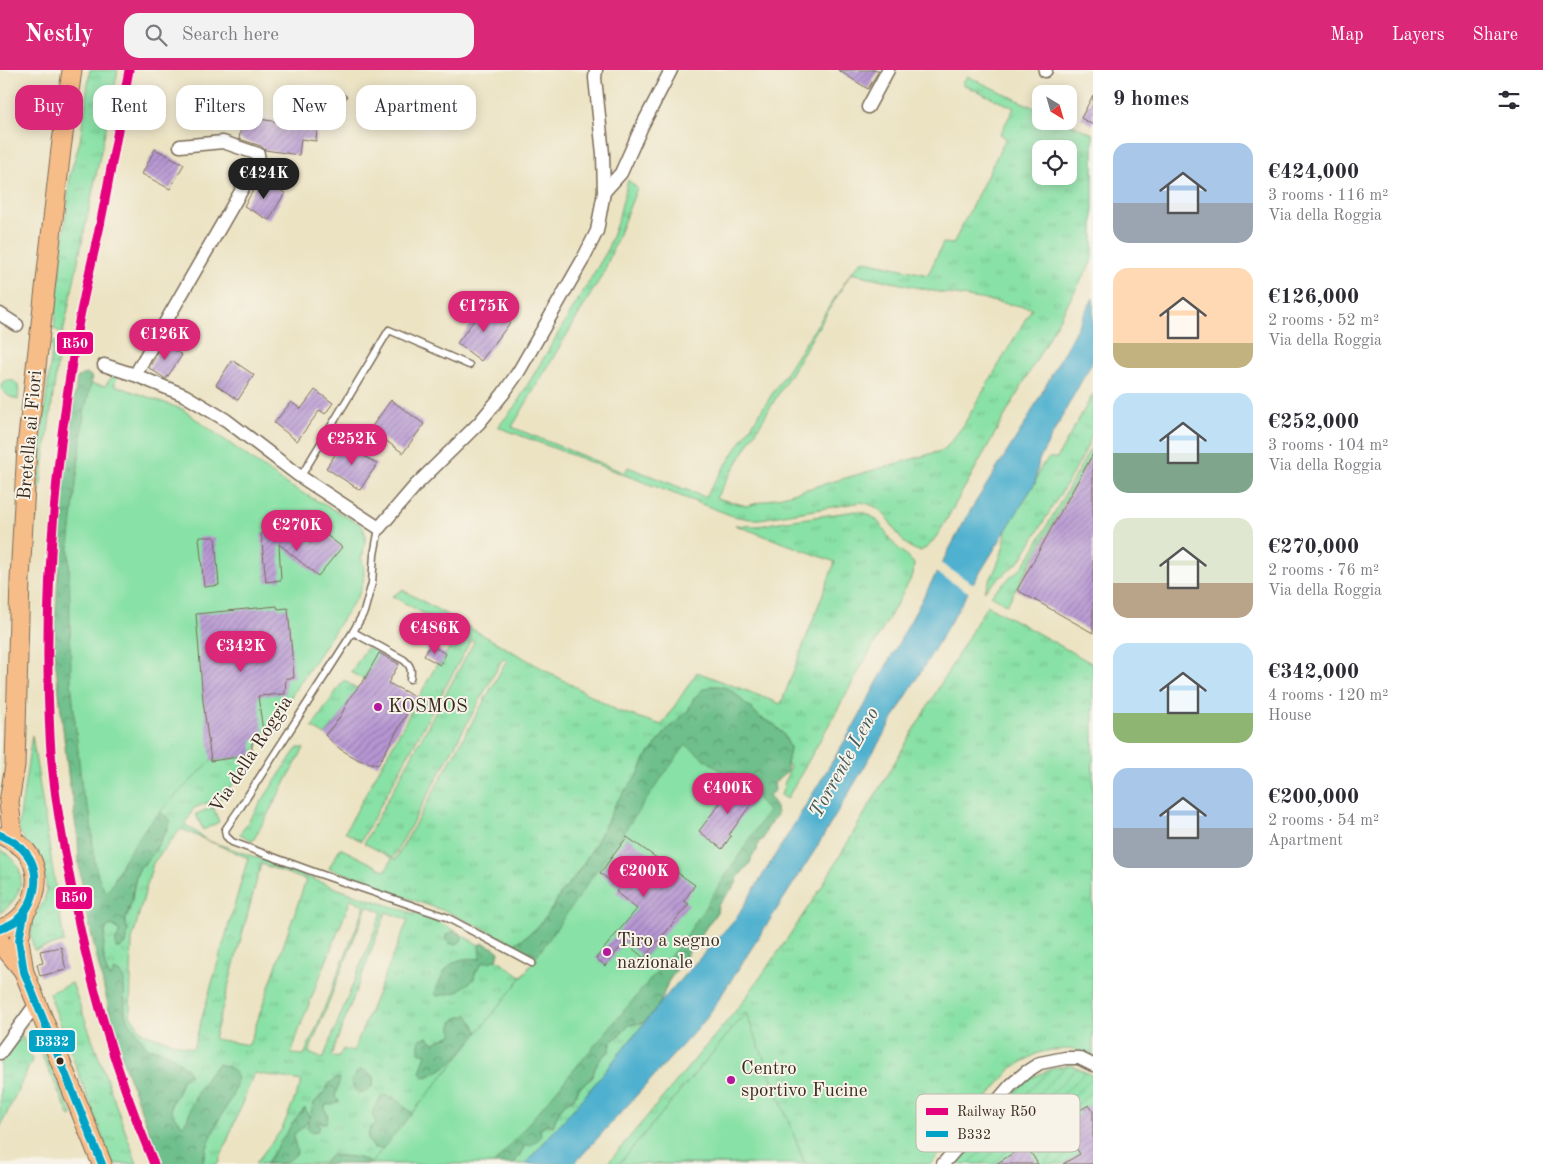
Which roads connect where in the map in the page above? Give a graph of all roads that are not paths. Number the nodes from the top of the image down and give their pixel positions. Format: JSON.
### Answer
{"nodes":[{"id":1,"x":72,"y":70,"type":"edge"},
{"id":2,"x":596,"y":70,"type":"edge"},
{"id":3,"x":671,"y":70,"type":"edge"},
{"id":4,"x":888,"y":70,"type":"edge"},
{"id":5,"x":868,"y":107,"type":"dead end"},
{"id":6,"x":180,"y":146,"type":"dead end"},
{"id":7,"x":604,"y":192,"type":"junction"},
{"id":8,"x":0,"y":314,"type":"edge"},
{"id":9,"x":17,"y":325,"type":"dead end"},
{"id":10,"x":104,"y":364,"type":"dead end"},
{"id":11,"x":469,"y":365,"type":"dead end"},
{"id":12,"x":135,"y":375,"type":"junction"},
{"id":13,"x":301,"y":476,"type":"junction"},
{"id":14,"x":378,"y":528,"type":"junction"},
{"id":15,"x":353,"y":632,"type":"junction"},
{"id":16,"x":410,"y":680,"type":"dead end"},
{"id":17,"x":4,"y":809,"type":"edge"},
{"id":18,"x":7,"y":838,"type":"edge"},
{"id":19,"x":24,"y":914,"type":"junction"},
{"id":20,"x":0,"y":929,"type":"edge"},
{"id":21,"x":0,"y":942,"type":"edge"},
{"id":22,"x":532,"y":963,"type":"dead end"},
{"id":23,"x":24,"y":972,"type":"junction"},
{"id":24,"x":36,"y":1004,"type":"junction"},
{"id":25,"x":0,"y":1053,"type":"edge"},
{"id":26,"x":1093,"y":1065,"type":"edge"},
{"id":27,"x":1003,"y":1094,"type":"edge"},
{"id":28,"x":953,"y":1152,"type":"edge"},
{"id":29,"x":102,"y":1164,"type":"edge"},
{"id":30,"x":943,"y":1164,"type":"edge"}],
"edges":[{"from":1,"to":17,"type":"main road","name":"Bretella ai Fiori"},
{"from":2,"to":7,"type":"street"},
{"from":3,"to":7,"type":"street"},
{"from":4,"to":5,"type":"street"},
{"from":6,"to":12,"type":"street"},
{"from":7,"to":14,"type":"street"},
{"from":8,"to":9,"type":"street"},
{"from":10,"to":12,"type":"street"},
{"from":11,"to":13,"type":"lane"},
{"from":12,"to":13,"type":"street"},
{"from":13,"to":14,"type":"street"},
{"from":14,"to":15,"type":"lane","name":"Via della Roggia"},
{"from":15,"to":16,"type":"lane"},
{"from":15,"to":22,"type":"lane","name":"Via della Roggia"},
{"from":17,"to":18,"type":"main road","name":"Bretella ai Fiori"},
{"from":18,"to":19,"type":"main road"},
{"from":19,"to":20,"type":"main road"},
{"from":19,"to":23,"type":"main road"},
{"from":21,"to":23,"type":"main road"},
{"from":23,"to":24,"type":"main road"},
{"from":24,"to":25,"type":"street"},
{"from":24,"to":29,"type":"main road"},
{"from":26,"to":27,"type":"street"},
{"from":28,"to":30,"type":"street"}]}
